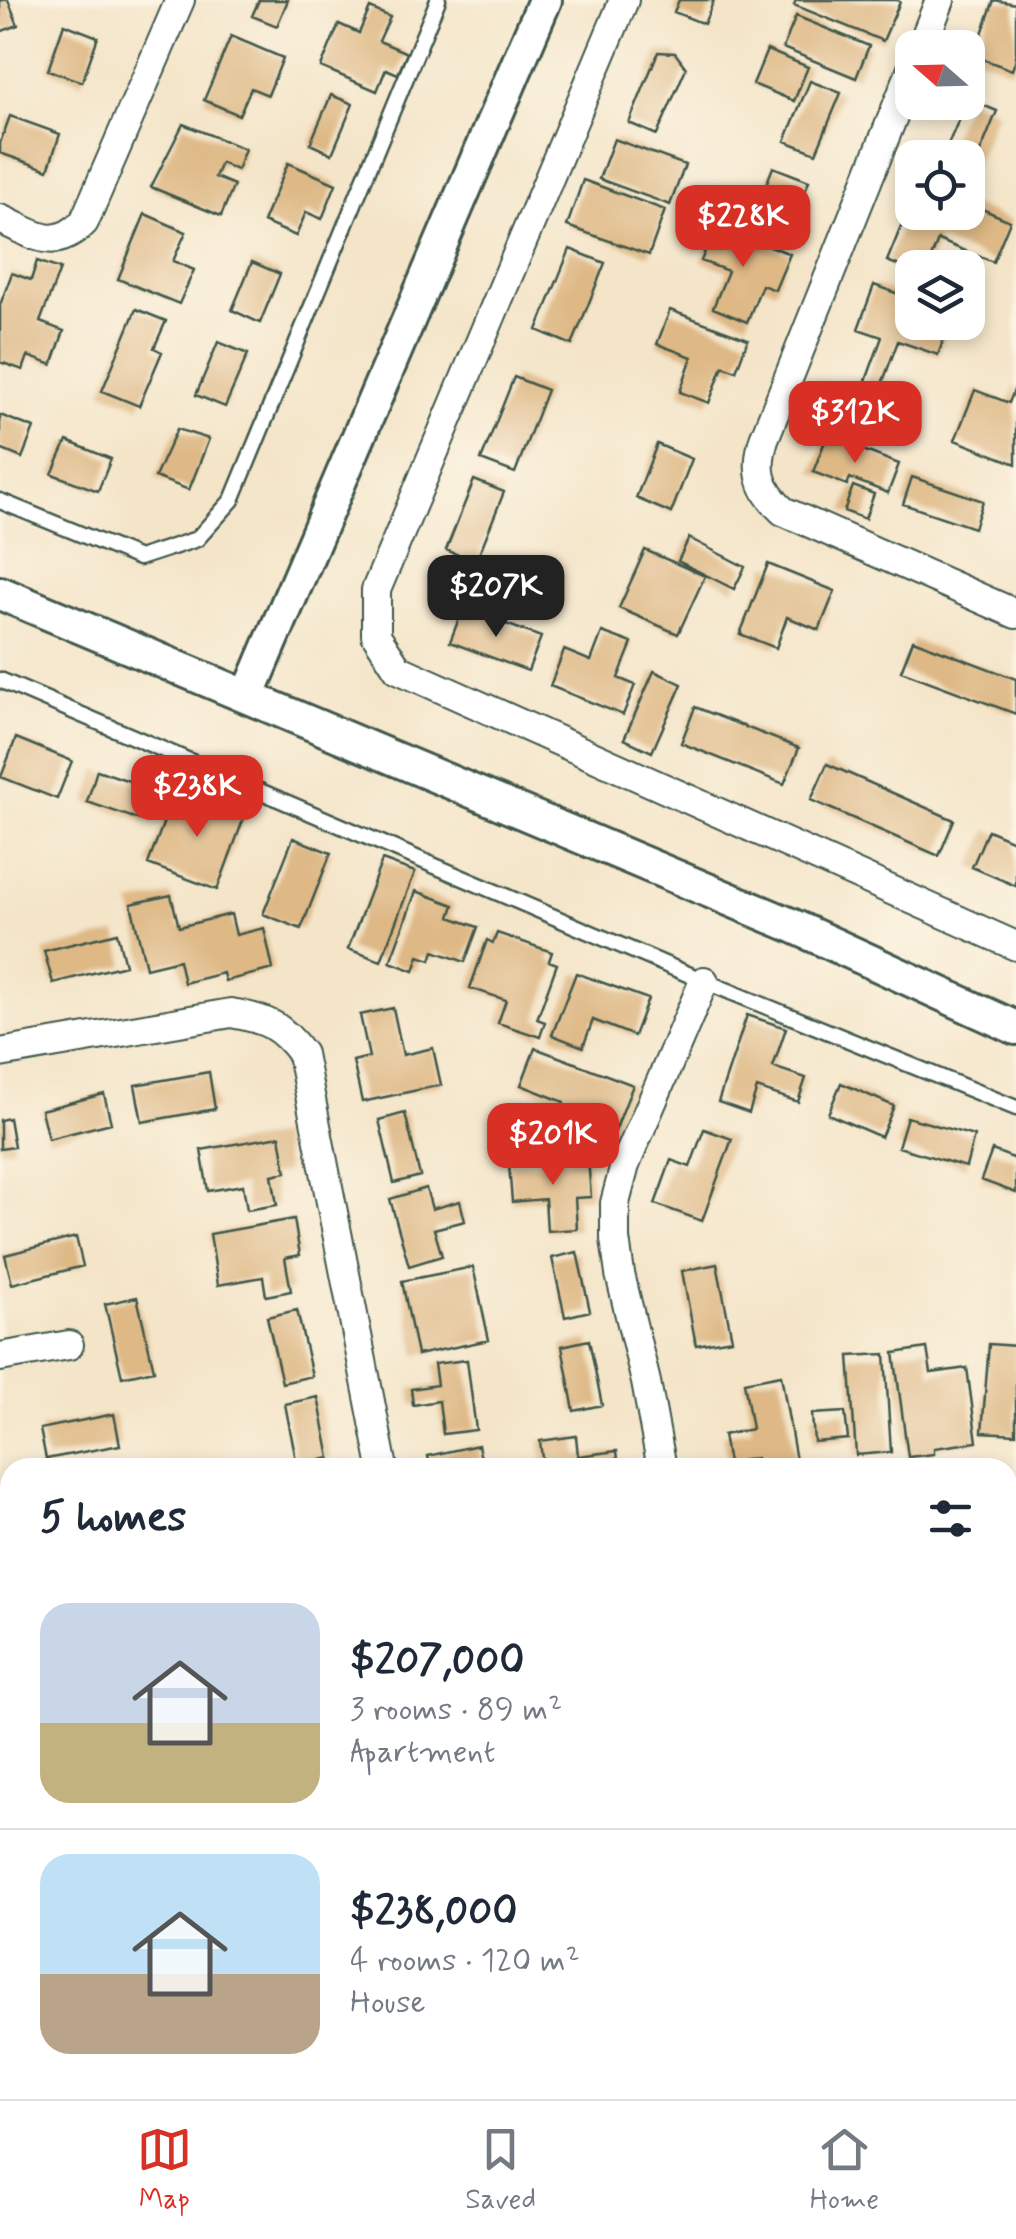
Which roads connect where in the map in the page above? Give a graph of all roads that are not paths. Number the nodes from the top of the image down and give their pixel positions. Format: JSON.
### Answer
{"nodes":[{"id":1,"x":180,"y":0,"type":"edge"},
{"id":2,"x":438,"y":0,"type":"edge"},
{"id":3,"x":545,"y":0,"type":"edge"},
{"id":4,"x":624,"y":0,"type":"edge"},
{"id":5,"x":940,"y":0,"type":"edge"},
{"id":6,"x":928,"y":30,"type":"edge"},
{"id":7,"x":895,"y":112,"type":"edge"},
{"id":8,"x":0,"y":219,"type":"edge"},
{"id":9,"x":0,"y":501,"type":"edge"},
{"id":10,"x":0,"y":593,"type":"edge"},
{"id":11,"x":1016,"y":614,"type":"edge"},
{"id":12,"x":0,"y":680,"type":"edge"},
{"id":13,"x":248,"y":696,"type":"junction"},
{"id":14,"x":1016,"y":946,"type":"edge"},
{"id":15,"x":704,"y":981,"type":"junction"},
{"id":16,"x":1016,"y":1028,"type":"edge"},
{"id":17,"x":0,"y":1053,"type":"edge"},
{"id":18,"x":1016,"y":1108,"type":"edge"},
{"id":19,"x":69,"y":1345,"type":"dead end"},
{"id":20,"x":0,"y":1358,"type":"edge"},
{"id":21,"x":381,"y":1458,"type":"edge"},
{"id":22,"x":660,"y":1458,"type":"edge"}],
"edges":[{"from":1,"to":8,"type":"street"},
{"from":2,"to":9,"type":"lane"},
{"from":3,"to":13,"type":"street"},
{"from":4,"to":14,"type":"street"},
{"from":5,"to":6,"type":"street"},
{"from":7,"to":11,"type":"street"},
{"from":10,"to":13,"type":"street"},
{"from":12,"to":15,"type":"lane"},
{"from":13,"to":16,"type":"street"},
{"from":15,"to":18,"type":"lane"},
{"from":15,"to":22,"type":"street"},
{"from":17,"to":21,"type":"street"},
{"from":19,"to":20,"type":"street"}]}
